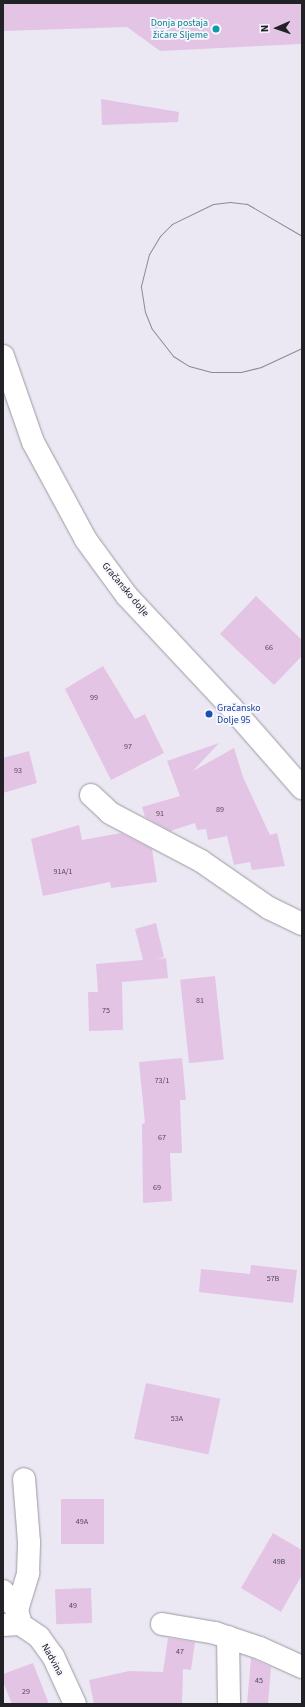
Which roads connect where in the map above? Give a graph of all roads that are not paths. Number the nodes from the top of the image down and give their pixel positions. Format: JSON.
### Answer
{"nodes":[{"id":1,"x":3,"y":356,"type":"edge"},
{"id":2,"x":302,"y":788,"type":"edge"},
{"id":3,"x":92,"y":795,"type":"dead end"},
{"id":4,"x":302,"y":924,"type":"edge"},
{"id":5,"x":24,"y":1479,"type":"dead end"},
{"id":6,"x":3,"y":1591,"type":"edge"},
{"id":7,"x":13,"y":1620,"type":"edge"},
{"id":8,"x":162,"y":1624,"type":"dead end"},
{"id":9,"x":228,"y":1637,"type":"junction"},
{"id":10,"x":302,"y":1667,"type":"edge"},
{"id":11,"x":75,"y":1704,"type":"edge"},
{"id":12,"x":229,"y":1704,"type":"edge"}],
"edges":[{"from":1,"to":2,"type":"street","name":"Gračansko dolje"},
{"from":3,"to":4,"type":"street"},
{"from":5,"to":7,"type":"street"},
{"from":6,"to":7,"type":"street","name":"Nadvina"},
{"from":7,"to":11,"type":"street","name":"Nadvina"},
{"from":8,"to":9,"type":"street"},
{"from":9,"to":10,"type":"street"},
{"from":9,"to":12,"type":"street"}]}
